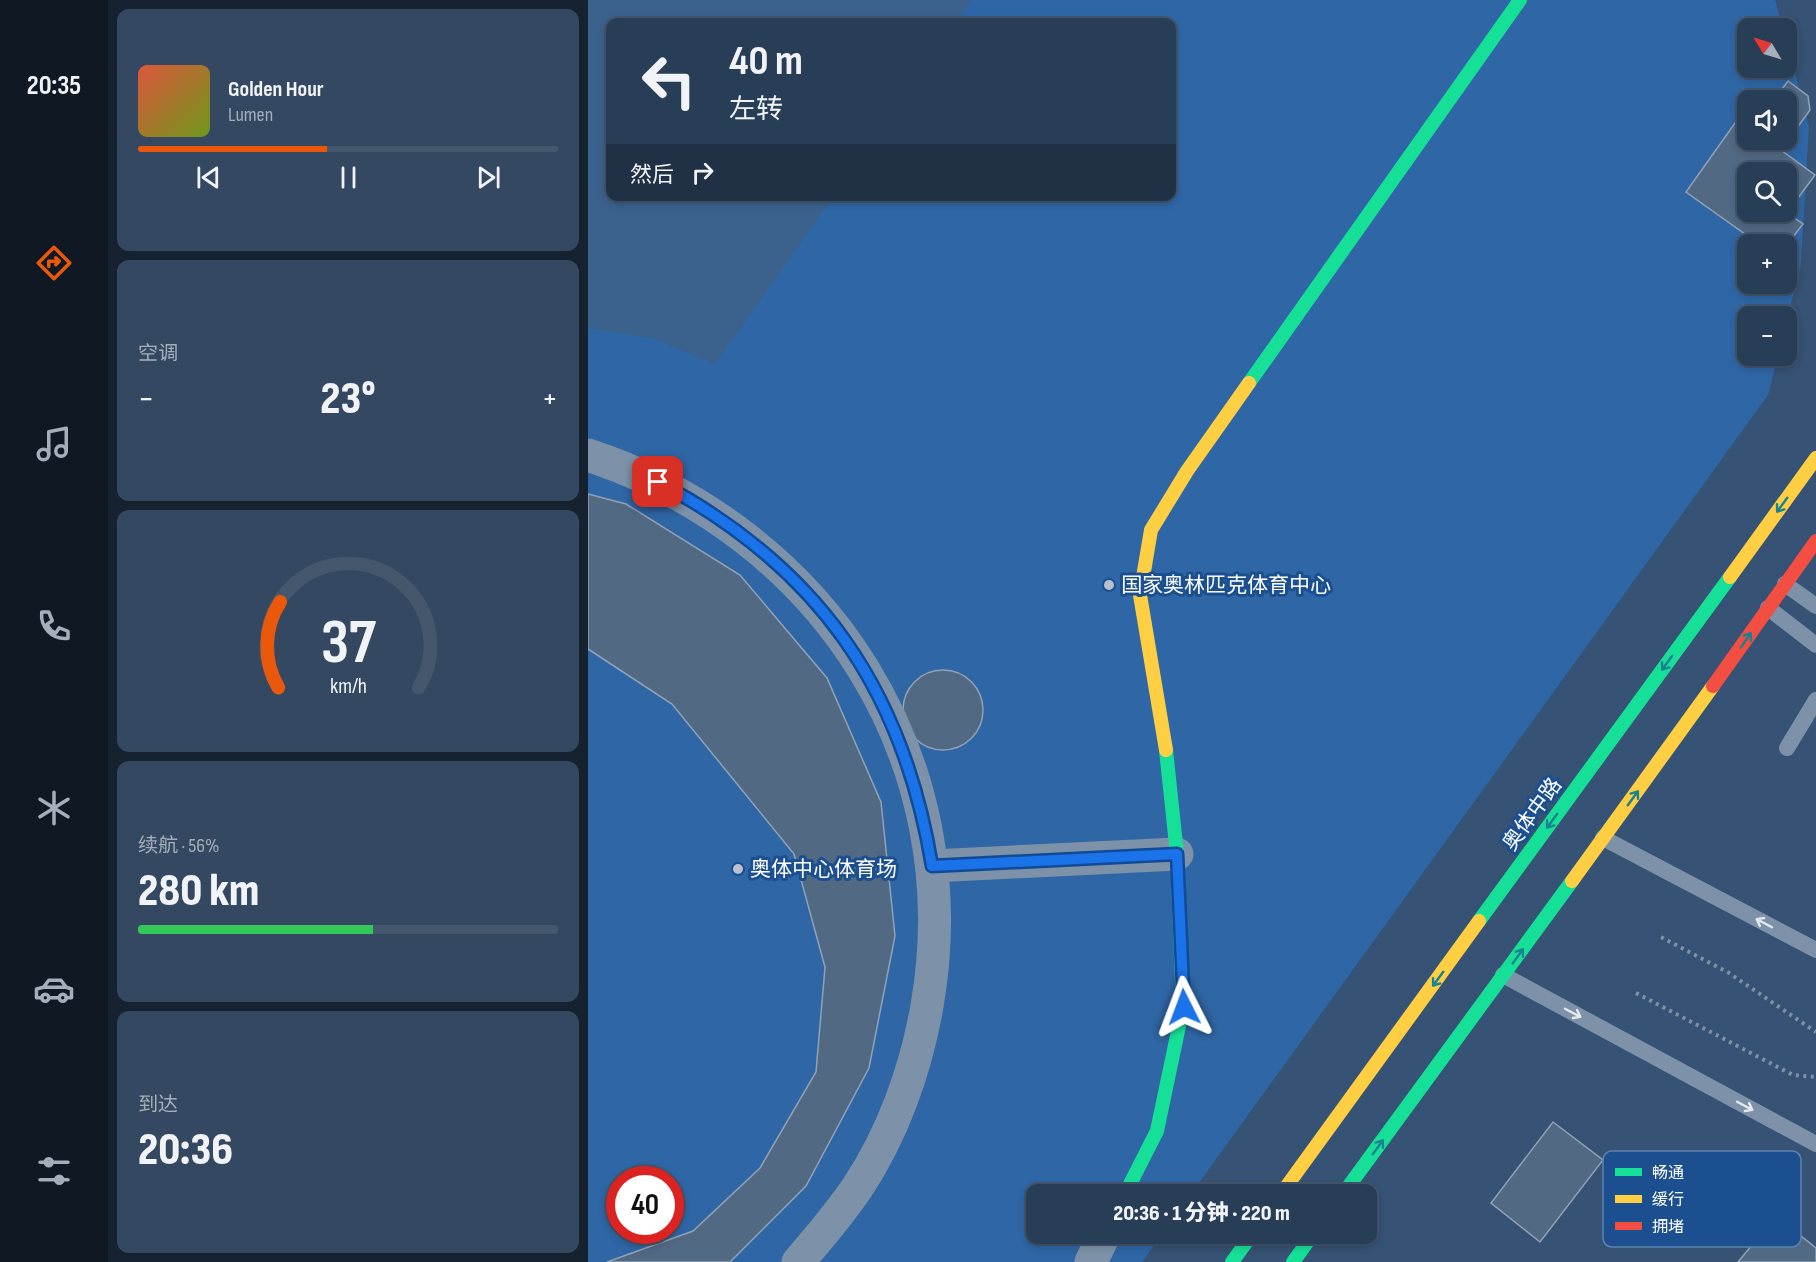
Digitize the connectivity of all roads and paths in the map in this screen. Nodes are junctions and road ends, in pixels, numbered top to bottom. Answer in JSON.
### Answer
{"nodes":[{"id":1,"x":1520,"y":0,"type":"edge"},
{"id":2,"x":588,"y":455,"type":"edge"},
{"id":3,"x":1816,"y":458,"type":"edge"},
{"id":4,"x":1816,"y":541,"type":"edge"},
{"id":5,"x":1785,"y":584,"type":"junction"},
{"id":6,"x":1816,"y":606,"type":"edge"},
{"id":7,"x":1768,"y":608,"type":"junction"},
{"id":8,"x":1816,"y":645,"type":"edge"},
{"id":9,"x":1816,"y":700,"type":"edge"},
{"id":10,"x":1787,"y":748,"type":"dead end"},
{"id":11,"x":1603,"y":838,"type":"junction"},
{"id":12,"x":1177,"y":854,"type":"junction"},
{"id":13,"x":932,"y":866,"type":"junction"},
{"id":14,"x":1661,"y":937,"type":"dead end"},
{"id":15,"x":1816,"y":950,"type":"edge"},
{"id":16,"x":1503,"y":975,"type":"junction"},
{"id":17,"x":1636,"y":993,"type":"dead end"},
{"id":18,"x":1816,"y":1032,"type":"edge"},
{"id":19,"x":1816,"y":1077,"type":"edge"},
{"id":20,"x":1816,"y":1144,"type":"edge"},
{"id":21,"x":1130,"y":1184,"type":"edge"},
{"id":22,"x":1288,"y":1184,"type":"edge"},
{"id":23,"x":1350,"y":1184,"type":"edge"},
{"id":24,"x":1099,"y":1244,"type":"edge"},
{"id":25,"x":1245,"y":1244,"type":"edge"},
{"id":26,"x":1306,"y":1244,"type":"edge"},
{"id":27,"x":798,"y":1262,"type":"edge"},
{"id":28,"x":1090,"y":1262,"type":"edge"},
{"id":29,"x":1232,"y":1262,"type":"edge"},
{"id":30,"x":1293,"y":1262,"type":"edge"}],
"edges":[{"from":1,"to":12,"type":"main road"},
{"from":2,"to":13,"type":"street"},
{"from":3,"to":22,"type":"main road","name":"奥体中路","one_way":true},
{"from":4,"to":5,"type":"main road"},
{"from":5,"to":6,"type":"lane"},
{"from":5,"to":7,"type":"main road"},
{"from":7,"to":8,"type":"lane"},
{"from":11,"to":7,"type":"main road","one_way":true},
{"from":9,"to":10,"type":"lane"},
{"from":15,"to":11,"type":"lane","one_way":true},
{"from":16,"to":11,"type":"main road","one_way":true},
{"from":12,"to":13,"type":"street"},
{"from":12,"to":21,"type":"main road"},
{"from":13,"to":27,"type":"street"},
{"from":14,"to":18,"type":"path"},
{"from":16,"to":20,"type":"lane","one_way":true},
{"from":23,"to":16,"type":"main road","one_way":true},
{"from":17,"to":19,"type":"path"},
{"from":24,"to":28,"type":"street"},
{"from":25,"to":29,"type":"main road"},
{"from":26,"to":30,"type":"main road"}]}
